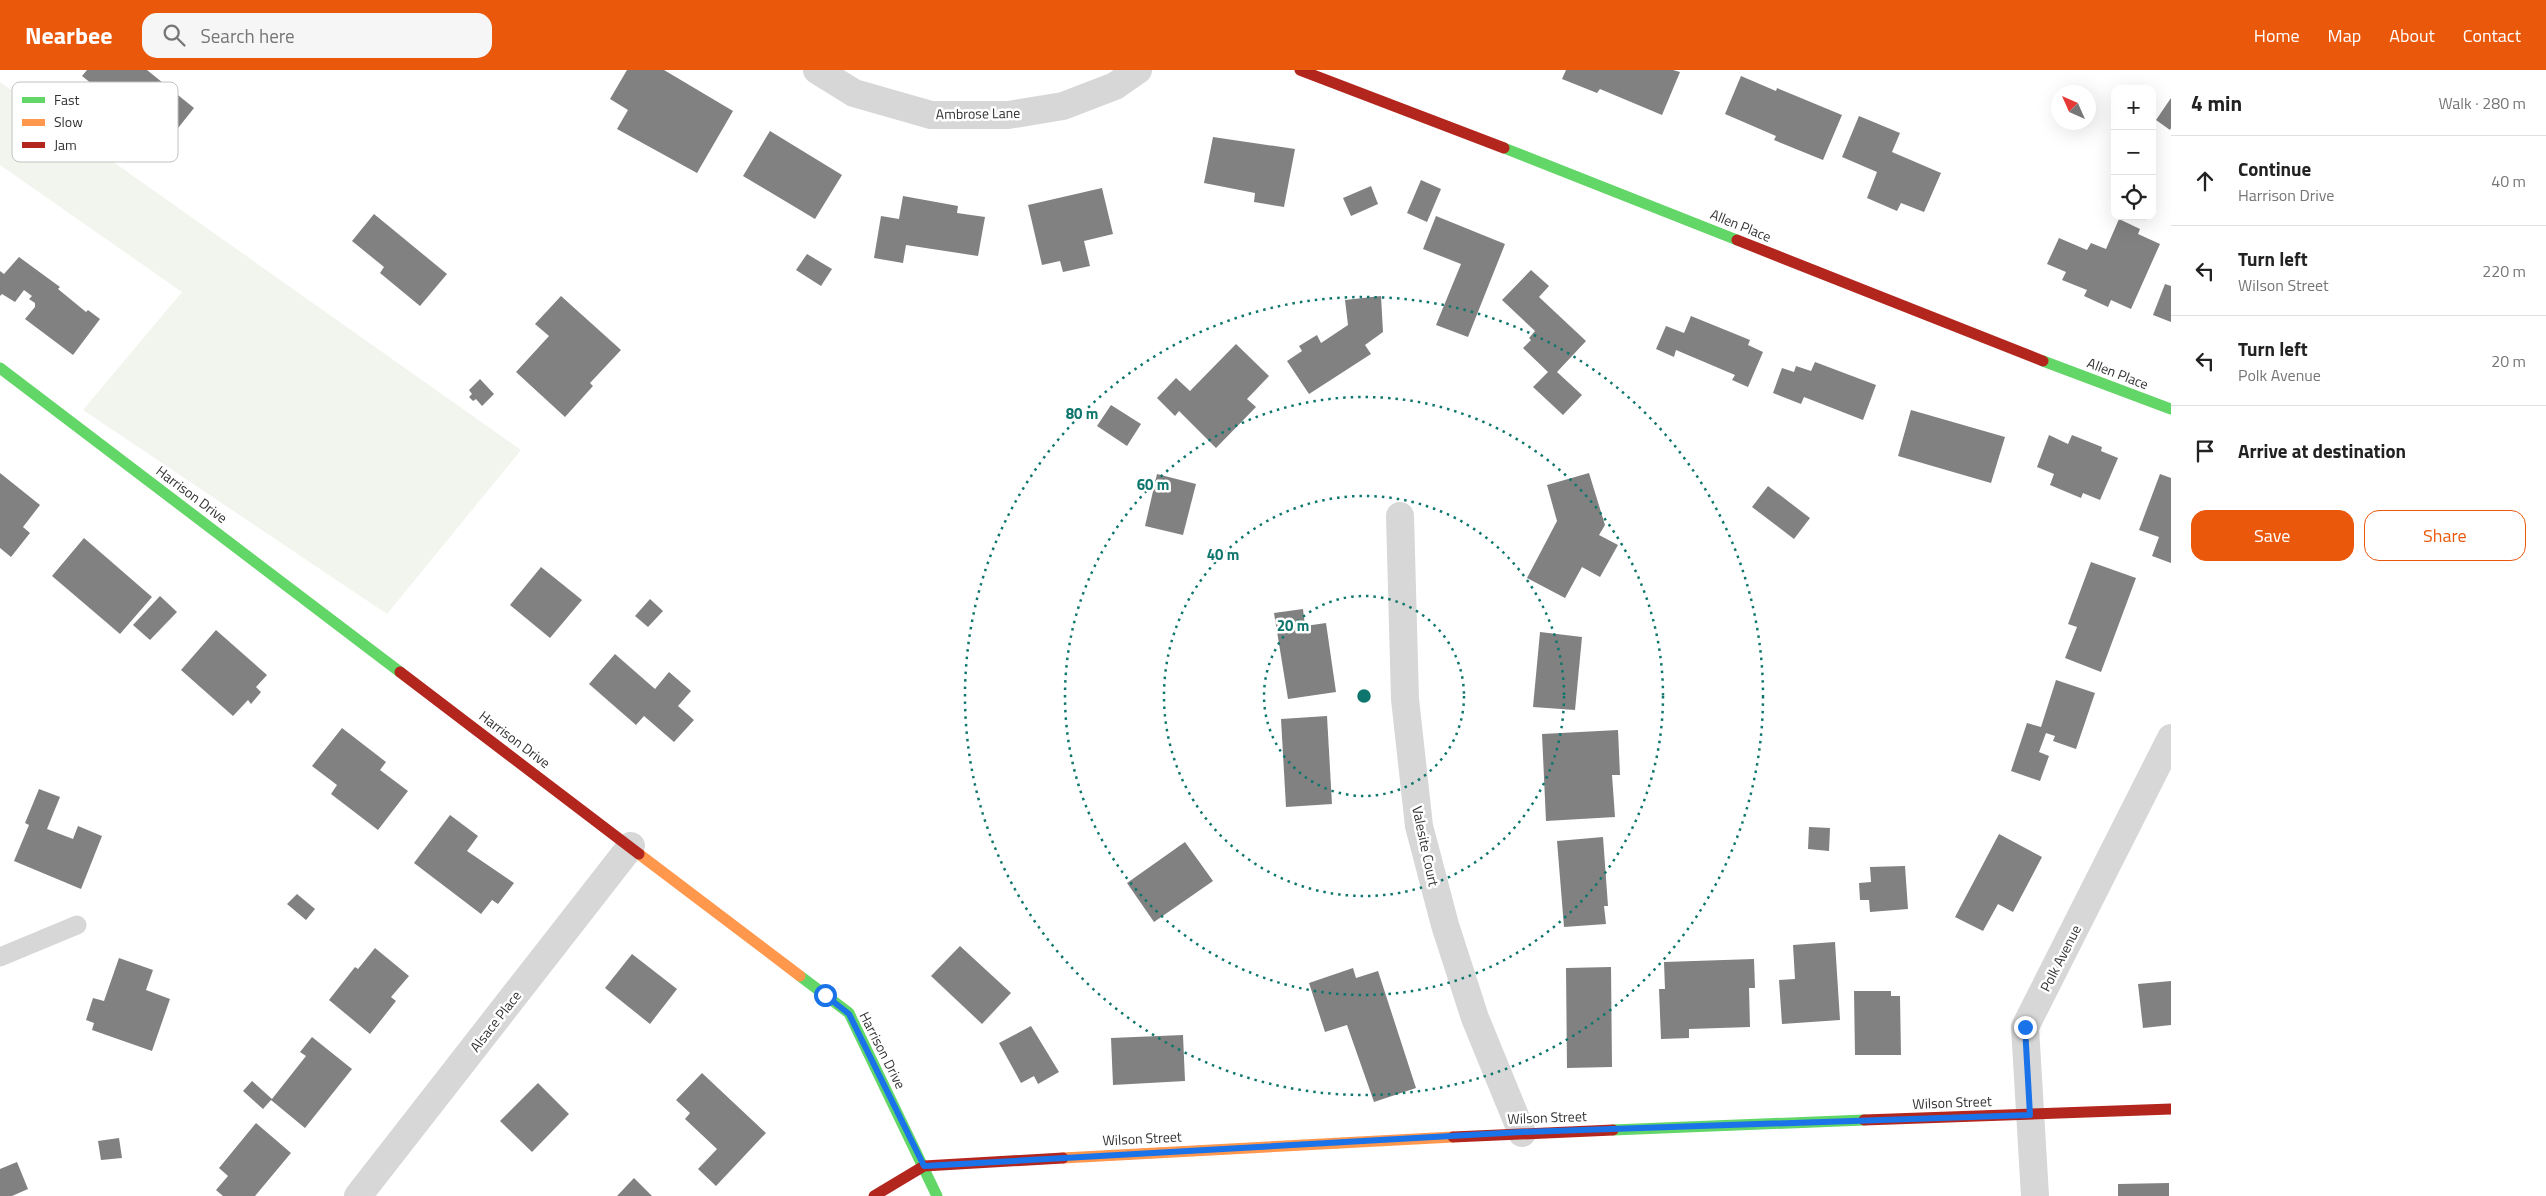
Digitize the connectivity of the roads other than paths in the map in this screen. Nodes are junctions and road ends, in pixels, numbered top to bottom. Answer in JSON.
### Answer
{"nodes":[{"id":1,"x":817,"y":70,"type":"edge"},
{"id":2,"x":1138,"y":70,"type":"edge"},
{"id":3,"x":1300,"y":70,"type":"edge"},
{"id":4,"x":0,"y":368,"type":"edge"},
{"id":5,"x":2171,"y":409,"type":"edge"},
{"id":6,"x":1400,"y":516,"type":"dead end"},
{"id":7,"x":2171,"y":738,"type":"edge"},
{"id":8,"x":631,"y":846,"type":"junction"},
{"id":9,"x":77,"y":925,"type":"dead end"},
{"id":10,"x":0,"y":957,"type":"edge"},
{"id":11,"x":2171,"y":1109,"type":"edge"},
{"id":12,"x":2030,"y":1115,"type":"junction"},
{"id":13,"x":1522,"y":1132,"type":"junction"},
{"id":14,"x":924,"y":1166,"type":"junction"},
{"id":15,"x":358,"y":1196,"type":"edge"},
{"id":16,"x":874,"y":1196,"type":"edge"},
{"id":17,"x":938,"y":1196,"type":"edge"},
{"id":18,"x":2035,"y":1196,"type":"edge"}],
"edges":[{"from":1,"to":2,"type":"street","name":"Ambrose Lane"},
{"from":3,"to":5,"type":"street","name":"Allen Place"},
{"from":4,"to":8,"type":"street","name":"Harrison Drive"},
{"from":6,"to":13,"type":"street","name":"Valesite Court"},
{"from":7,"to":12,"type":"street","name":"Polk Avenue"},
{"from":8,"to":14,"type":"street","name":"Harrison Drive"},
{"from":8,"to":15,"type":"street","name":"Alsace Place"},
{"from":9,"to":10,"type":"lane"},
{"from":11,"to":12,"type":"street","name":"Wilson Street"},
{"from":12,"to":13,"type":"street","name":"Wilson Street"},
{"from":12,"to":18,"type":"street","name":"Polk Avenue"},
{"from":13,"to":14,"type":"street","name":"Wilson Street"},
{"from":14,"to":16,"type":"street"},
{"from":14,"to":17,"type":"street","name":"Harrison Drive"}]}
